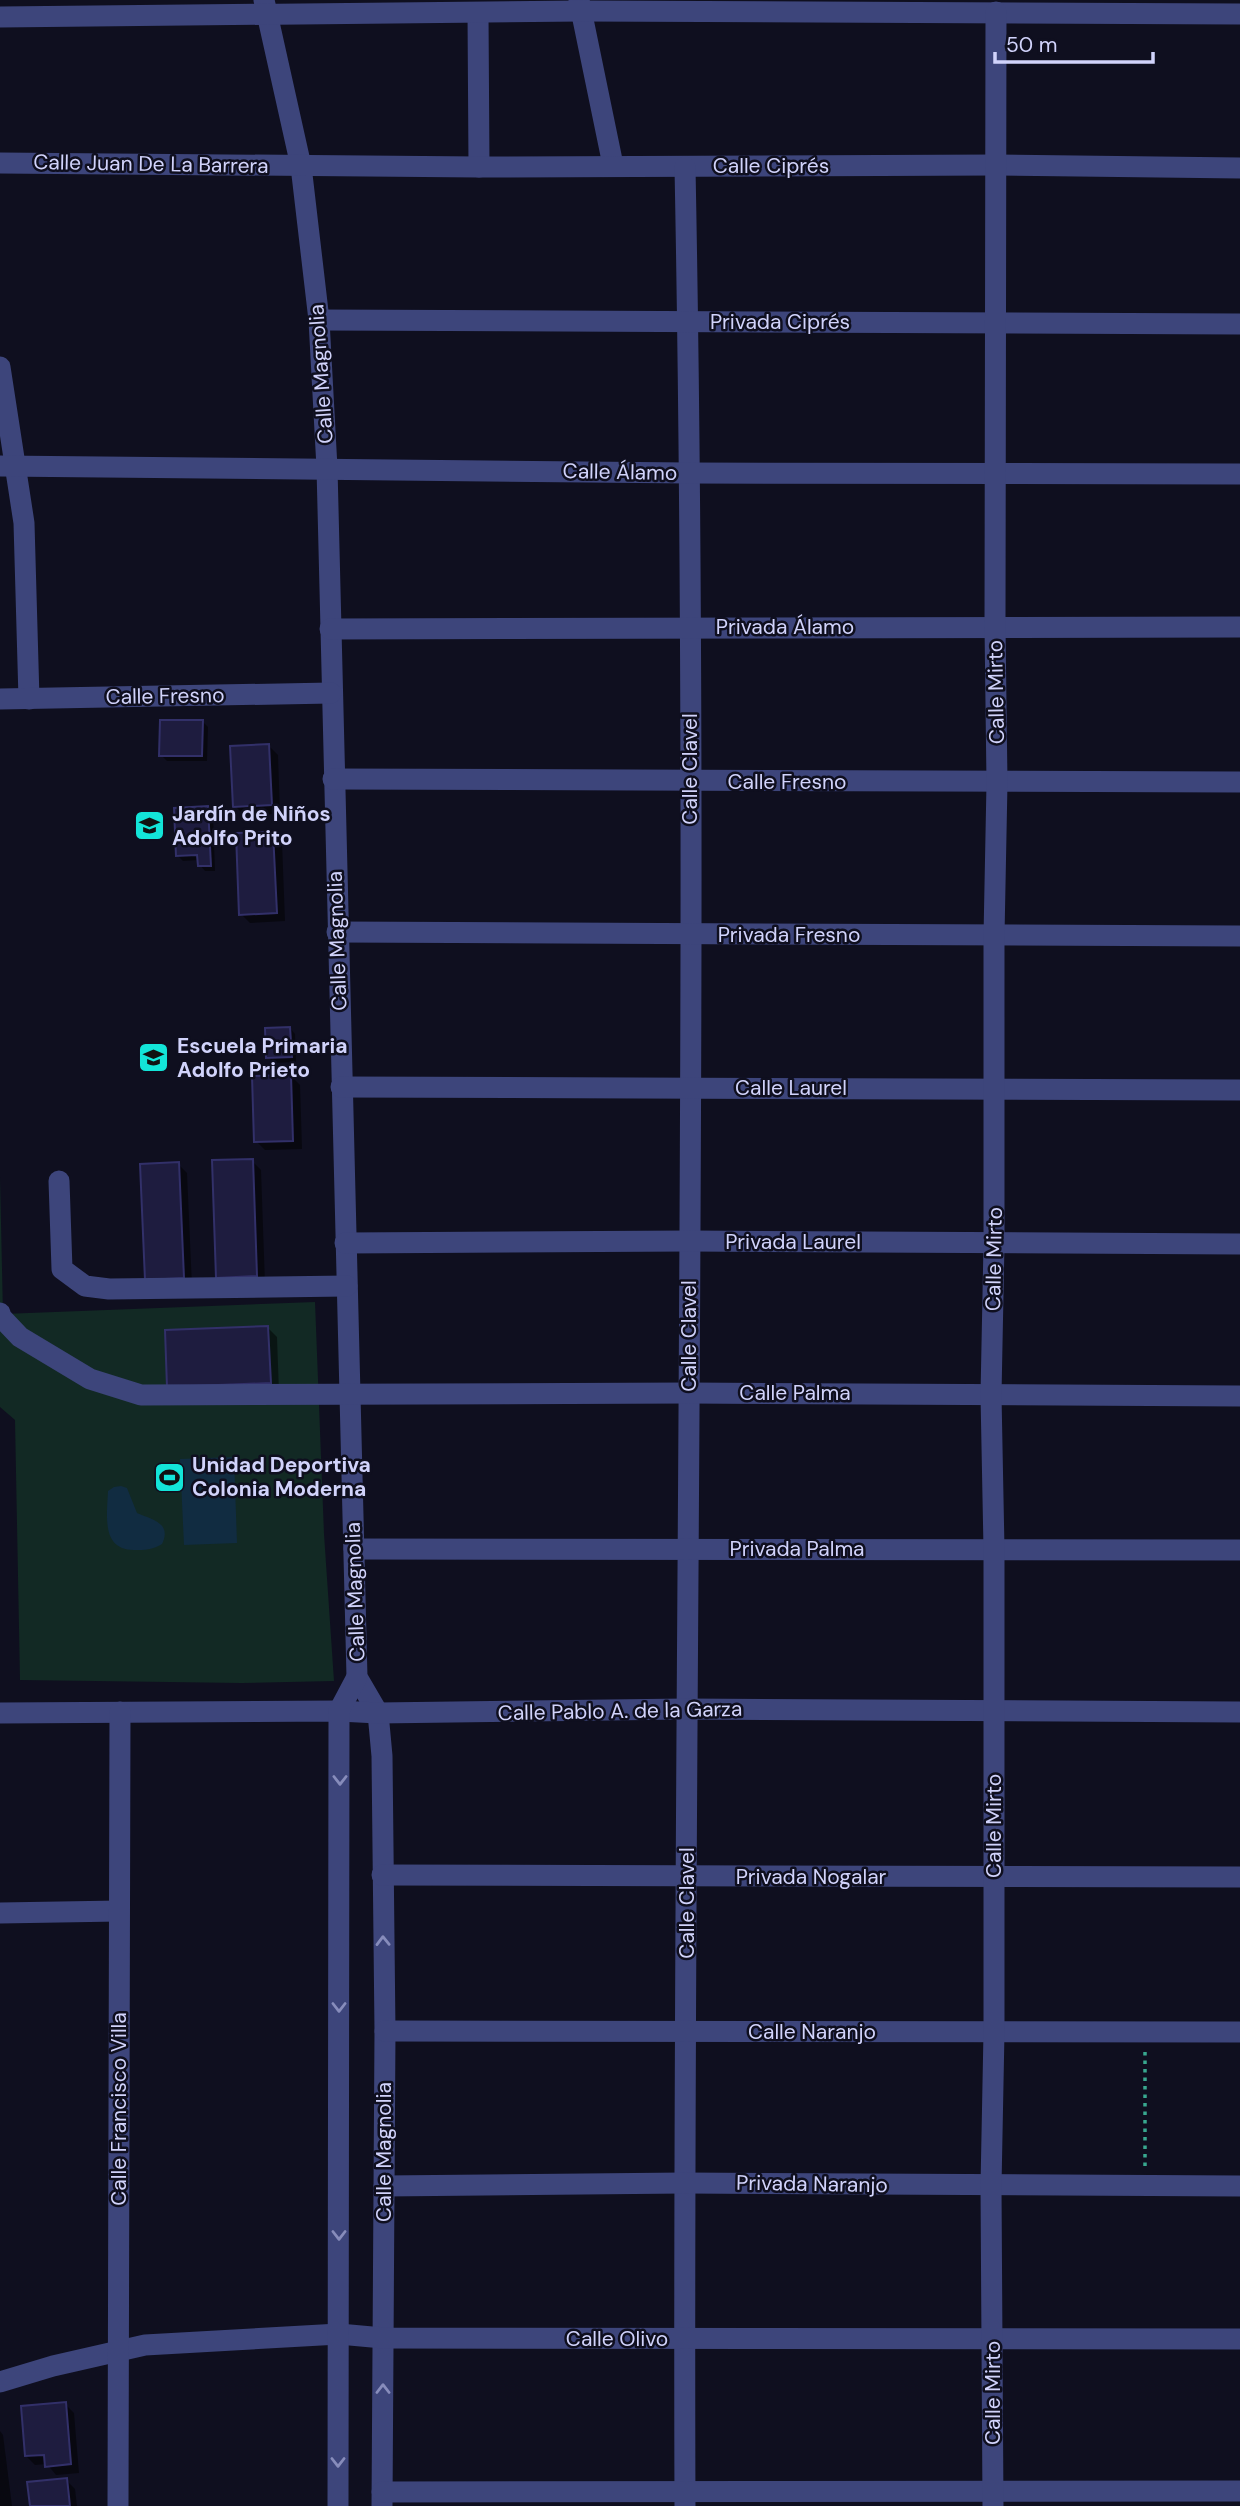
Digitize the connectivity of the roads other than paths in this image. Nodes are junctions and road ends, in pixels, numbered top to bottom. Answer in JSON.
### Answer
{"nodes":[{"id":1,"x":580,"y":6,"type":"edge"},
{"id":2,"x":266,"y":7,"type":"edge"},
{"id":3,"x":996,"y":12,"type":"junction"},
{"id":4,"x":478,"y":13,"type":"junction"},
{"id":5,"x":1240,"y":14,"type":"edge"},
{"id":6,"x":0,"y":16,"type":"edge"},
{"id":7,"x":0,"y":163,"type":"edge"},
{"id":8,"x":613,"y":165,"type":"junction"},
{"id":9,"x":997,"y":165,"type":"junction"},
{"id":10,"x":301,"y":166,"type":"junction"},
{"id":11,"x":478,"y":167,"type":"junction"},
{"id":12,"x":685,"y":167,"type":"junction"},
{"id":13,"x":1240,"y":168,"type":"edge"},
{"id":14,"x":319,"y":320,"type":"junction"},
{"id":15,"x":688,"y":322,"type":"junction"},
{"id":16,"x":996,"y":322,"type":"junction"},
{"id":17,"x":1240,"y":324,"type":"edge"},
{"id":18,"x":0,"y":367,"type":"edge"},
{"id":19,"x":8,"y":466,"type":"edge"},
{"id":20,"x":327,"y":468,"type":"junction"},
{"id":21,"x":689,"y":473,"type":"junction"},
{"id":22,"x":997,"y":474,"type":"junction"},
{"id":23,"x":1240,"y":474,"type":"edge"},
{"id":24,"x":995,"y":626,"type":"junction"},
{"id":25,"x":690,"y":627,"type":"junction"},
{"id":26,"x":1240,"y":627,"type":"edge"},
{"id":27,"x":330,"y":629,"type":"junction"},
{"id":28,"x":331,"y":693,"type":"junction"},
{"id":29,"x":0,"y":699,"type":"edge"},
{"id":30,"x":29,"y":699,"type":"junction"},
{"id":31,"x":333,"y":779,"type":"junction"},
{"id":32,"x":690,"y":781,"type":"junction"},
{"id":33,"x":1240,"y":782,"type":"edge"},
{"id":34,"x":998,"y":783,"type":"junction"},
{"id":35,"x":337,"y":932,"type":"junction"},
{"id":36,"x":690,"y":935,"type":"junction"},
{"id":37,"x":994,"y":936,"type":"junction"},
{"id":38,"x":1240,"y":936,"type":"edge"},
{"id":39,"x":341,"y":1087,"type":"junction"},
{"id":40,"x":690,"y":1087,"type":"junction"},
{"id":41,"x":995,"y":1089,"type":"junction"},
{"id":42,"x":1240,"y":1090,"type":"edge"},
{"id":43,"x":59,"y":1181,"type":"dead end"},
{"id":44,"x":690,"y":1241,"type":"junction"},
{"id":45,"x":345,"y":1243,"type":"junction"},
{"id":46,"x":994,"y":1244,"type":"junction"},
{"id":47,"x":1240,"y":1244,"type":"edge"},
{"id":48,"x":346,"y":1286,"type":"junction"},
{"id":49,"x":0,"y":1313,"type":"edge"},
{"id":50,"x":689,"y":1393,"type":"junction"},
{"id":51,"x":991,"y":1395,"type":"junction"},
{"id":52,"x":349,"y":1396,"type":"junction"},
{"id":53,"x":1240,"y":1396,"type":"edge"},
{"id":54,"x":689,"y":1548,"type":"junction"},
{"id":55,"x":354,"y":1549,"type":"junction"},
{"id":56,"x":994,"y":1549,"type":"junction"},
{"id":57,"x":1240,"y":1550,"type":"edge"},
{"id":58,"x":357,"y":1677,"type":"junction"},
{"id":59,"x":686,"y":1709,"type":"junction"},
{"id":60,"x":993,"y":1710,"type":"junction"},
{"id":61,"x":120,"y":1712,"type":"junction"},
{"id":62,"x":339,"y":1712,"type":"junction"},
{"id":63,"x":0,"y":1713,"type":"edge"},
{"id":64,"x":378,"y":1713,"type":"junction"},
{"id":65,"x":1240,"y":1713,"type":"edge"},
{"id":66,"x":382,"y":1875,"type":"junction"},
{"id":67,"x":994,"y":1877,"type":"junction"},
{"id":68,"x":1240,"y":1877,"type":"edge"},
{"id":69,"x":687,"y":1878,"type":"junction"},
{"id":70,"x":119,"y":1911,"type":"junction"},
{"id":71,"x":0,"y":1913,"type":"edge"},
{"id":72,"x":385,"y":2031,"type":"junction"},
{"id":73,"x":687,"y":2032,"type":"junction"},
{"id":74,"x":994,"y":2032,"type":"junction"},
{"id":75,"x":1240,"y":2032,"type":"edge"},
{"id":76,"x":684,"y":2183,"type":"junction"},
{"id":77,"x":384,"y":2186,"type":"junction"},
{"id":78,"x":991,"y":2186,"type":"junction"},
{"id":79,"x":1240,"y":2186,"type":"edge"},
{"id":80,"x":339,"y":2334,"type":"junction"},
{"id":81,"x":383,"y":2338,"type":"junction"},
{"id":82,"x":685,"y":2339,"type":"junction"},
{"id":83,"x":992,"y":2339,"type":"junction"},
{"id":84,"x":1240,"y":2339,"type":"edge"},
{"id":85,"x":119,"y":2350,"type":"junction"},
{"id":86,"x":0,"y":2382,"type":"edge"},
{"id":87,"x":1240,"y":2491,"type":"edge"},
{"id":88,"x":685,"y":2498,"type":"edge"},
{"id":89,"x":382,"y":2499,"type":"edge"},
{"id":90,"x":993,"y":2499,"type":"edge"},
{"id":91,"x":118,"y":2506,"type":"edge"},
{"id":92,"x":338,"y":2506,"type":"edge"}],
"edges":[{"from":1,"to":3,"type":"street"},
{"from":1,"to":4,"type":"street"},
{"from":1,"to":8,"type":"street"},
{"from":2,"to":4,"type":"street"},
{"from":2,"to":6,"type":"street"},
{"from":2,"to":10,"type":"street","name":"Calle Magnolia"},
{"from":3,"to":5,"type":"street"},
{"from":3,"to":9,"type":"street","name":"Calle Mirto"},
{"from":4,"to":11,"type":"street"},
{"from":7,"to":10,"type":"street","name":"Calle Juan De La Barrera"},
{"from":8,"to":11,"type":"street","name":"Calle Ciprés"},
{"from":8,"to":12,"type":"street","name":"Calle Ciprés"},
{"from":9,"to":12,"type":"street","name":"Calle Ciprés"},
{"from":9,"to":13,"type":"street","name":"Calle Ciprés"},
{"from":9,"to":16,"type":"street","name":"Calle Mirto"},
{"from":10,"to":11,"type":"street","name":"Calle Ciprés"},
{"from":10,"to":14,"type":"street","name":"Calle Magnolia"},
{"from":12,"to":15,"type":"street","name":"Calle Clavel"},
{"from":14,"to":15,"type":"street","name":"Privada Ciprés"},
{"from":14,"to":20,"type":"street","name":"Calle Magnolia"},
{"from":15,"to":16,"type":"street","name":"Privada Ciprés"},
{"from":15,"to":21,"type":"street","name":"Calle Clavel"},
{"from":16,"to":17,"type":"street","name":"Privada Ciprés"},
{"from":16,"to":22,"type":"street","name":"Calle Mirto"},
{"from":18,"to":19,"type":"street"},
{"from":19,"to":20,"type":"street","name":"Calle Álamo"},
{"from":19,"to":30,"type":"street"},
{"from":20,"to":21,"type":"street","name":"Calle Álamo"},
{"from":20,"to":27,"type":"street","name":"Calle Magnolia"},
{"from":21,"to":22,"type":"street","name":"Calle Álamo"},
{"from":21,"to":25,"type":"street","name":"Calle Clavel"},
{"from":22,"to":23,"type":"street","name":"Calle Álamo"},
{"from":22,"to":24,"type":"street","name":"Calle Mirto"},
{"from":24,"to":25,"type":"street","name":"Privada Álamo"},
{"from":24,"to":26,"type":"street","name":"Privada Álamo"},
{"from":24,"to":34,"type":"street","name":"Calle Mirto"},
{"from":25,"to":27,"type":"street","name":"Privada Álamo"},
{"from":25,"to":32,"type":"street","name":"Calle Clavel"},
{"from":27,"to":28,"type":"street","name":"Calle Magnolia"},
{"from":28,"to":30,"type":"street","name":"Calle Fresno"},
{"from":28,"to":31,"type":"street","name":"Calle Magnolia"},
{"from":29,"to":30,"type":"street","name":"Calle Fresno"},
{"from":31,"to":32,"type":"street","name":"Calle Fresno"},
{"from":31,"to":35,"type":"street","name":"Calle Magnolia"},
{"from":32,"to":34,"type":"street","name":"Calle Fresno"},
{"from":32,"to":36,"type":"street","name":"Calle Clavel"},
{"from":33,"to":34,"type":"street","name":"Calle Fresno"},
{"from":34,"to":37,"type":"street","name":"Calle Mirto"},
{"from":35,"to":36,"type":"street","name":"Privada Fresno"},
{"from":35,"to":39,"type":"street","name":"Calle Magnolia"},
{"from":36,"to":37,"type":"street","name":"Privada Fresno"},
{"from":36,"to":40,"type":"street","name":"Calle Clavel"},
{"from":37,"to":38,"type":"street","name":"Privada Fresno"},
{"from":37,"to":41,"type":"street","name":"Calle Mirto"},
{"from":39,"to":40,"type":"street","name":"Calle Laurel"},
{"from":39,"to":45,"type":"street","name":"Calle Magnolia"},
{"from":40,"to":41,"type":"street","name":"Calle Laurel"},
{"from":40,"to":44,"type":"street","name":"Calle Clavel"},
{"from":41,"to":42,"type":"street","name":"Calle Laurel"},
{"from":41,"to":46,"type":"street","name":"Calle Mirto"},
{"from":43,"to":48,"type":"street"},
{"from":44,"to":45,"type":"street","name":"Privada Laurel"},
{"from":44,"to":46,"type":"street","name":"Privada Laurel"},
{"from":44,"to":50,"type":"street","name":"Calle Clavel"},
{"from":45,"to":48,"type":"street","name":"Calle Magnolia"},
{"from":46,"to":47,"type":"street","name":"Privada Laurel"},
{"from":46,"to":51,"type":"street","name":"Calle Mirto"},
{"from":48,"to":52,"type":"street","name":"Calle Magnolia"},
{"from":49,"to":52,"type":"street","name":"Calle Palma"},
{"from":50,"to":51,"type":"street","name":"Calle Palma"},
{"from":50,"to":52,"type":"street","name":"Calle Palma"},
{"from":50,"to":54,"type":"street","name":"Calle Clavel"},
{"from":51,"to":53,"type":"street","name":"Calle Palma"},
{"from":51,"to":56,"type":"street","name":"Calle Mirto"},
{"from":52,"to":55,"type":"street","name":"Calle Magnolia"},
{"from":54,"to":55,"type":"street","name":"Privada Palma"},
{"from":54,"to":56,"type":"street","name":"Privada Palma"},
{"from":54,"to":59,"type":"street","name":"Calle Clavel"},
{"from":55,"to":58,"type":"street","name":"Calle Magnolia"},
{"from":56,"to":57,"type":"street","name":"Privada Palma"},
{"from":56,"to":60,"type":"street","name":"Calle Mirto"},
{"from":58,"to":62,"type":"street","name":"Calle Magnolia"},
{"from":58,"to":64,"type":"street","name":"Calle Magnolia"},
{"from":59,"to":60,"type":"street","name":"Calle Pablo A. de la Garza"},
{"from":59,"to":64,"type":"street","name":"Calle Pablo A. de la Garza"},
{"from":59,"to":69,"type":"street","name":"Calle Clavel"},
{"from":60,"to":65,"type":"street","name":"Calle Pablo A. de la Garza"},
{"from":60,"to":67,"type":"street","name":"Calle Mirto"},
{"from":61,"to":62,"type":"street","name":"Calle Pablo A. de la Garza"},
{"from":61,"to":63,"type":"street","name":"Calle Pablo A. de la Garza"},
{"from":61,"to":70,"type":"street","name":"Calle Francisco Villa"},
{"from":62,"to":64,"type":"street","name":"Calle Pablo A. de la Garza"},
{"from":62,"to":80,"type":"street","name":"Calle Magnolia","one_way":true},
{"from":64,"to":66,"type":"street","name":"Calle Magnolia"},
{"from":66,"to":69,"type":"street","name":"Privada Nogalar"},
{"from":72,"to":66,"type":"street","name":"Calle Magnolia","one_way":true},
{"from":67,"to":68,"type":"street","name":"Privada Nogalar"},
{"from":67,"to":69,"type":"street","name":"Privada Nogalar"},
{"from":67,"to":74,"type":"street","name":"Calle Mirto"},
{"from":69,"to":73,"type":"street","name":"Calle Clavel"},
{"from":70,"to":71,"type":"street"},
{"from":70,"to":85,"type":"street","name":"Calle Francisco Villa"},
{"from":72,"to":73,"type":"street","name":"Calle Naranjo"},
{"from":72,"to":77,"type":"street","name":"Calle Magnolia"},
{"from":73,"to":74,"type":"street","name":"Calle Naranjo"},
{"from":73,"to":76,"type":"street","name":"Calle Clavel"},
{"from":74,"to":75,"type":"street","name":"Calle Naranjo"},
{"from":74,"to":78,"type":"street","name":"Calle Mirto"},
{"from":76,"to":77,"type":"street","name":"Privada Naranjo"},
{"from":76,"to":78,"type":"street","name":"Privada Naranjo"},
{"from":76,"to":82,"type":"street","name":"Calle Clavel"},
{"from":77,"to":81,"type":"street","name":"Calle Magnolia"},
{"from":78,"to":79,"type":"street","name":"Privada Naranjo"},
{"from":78,"to":83,"type":"street","name":"Calle Mirto"},
{"from":80,"to":81,"type":"street","name":"Calle Olivo"},
{"from":80,"to":85,"type":"street","name":"Calle Olivo"},
{"from":80,"to":92,"type":"street","name":"Calle Magnolia","one_way":true},
{"from":81,"to":82,"type":"street","name":"Calle Olivo"},
{"from":89,"to":81,"type":"street","name":"Calle Magnolia","one_way":true},
{"from":82,"to":83,"type":"street","name":"Calle Olivo"},
{"from":82,"to":88,"type":"street","name":"Calle Clavel"},
{"from":83,"to":84,"type":"street","name":"Calle Olivo"},
{"from":83,"to":90,"type":"street","name":"Calle Mirto"},
{"from":85,"to":86,"type":"street","name":"Calle Olivo"},
{"from":85,"to":91,"type":"street","name":"Calle Francisco Villa"},
{"from":87,"to":90,"type":"street"},
{"from":88,"to":89,"type":"street"},
{"from":88,"to":90,"type":"street"}]}
